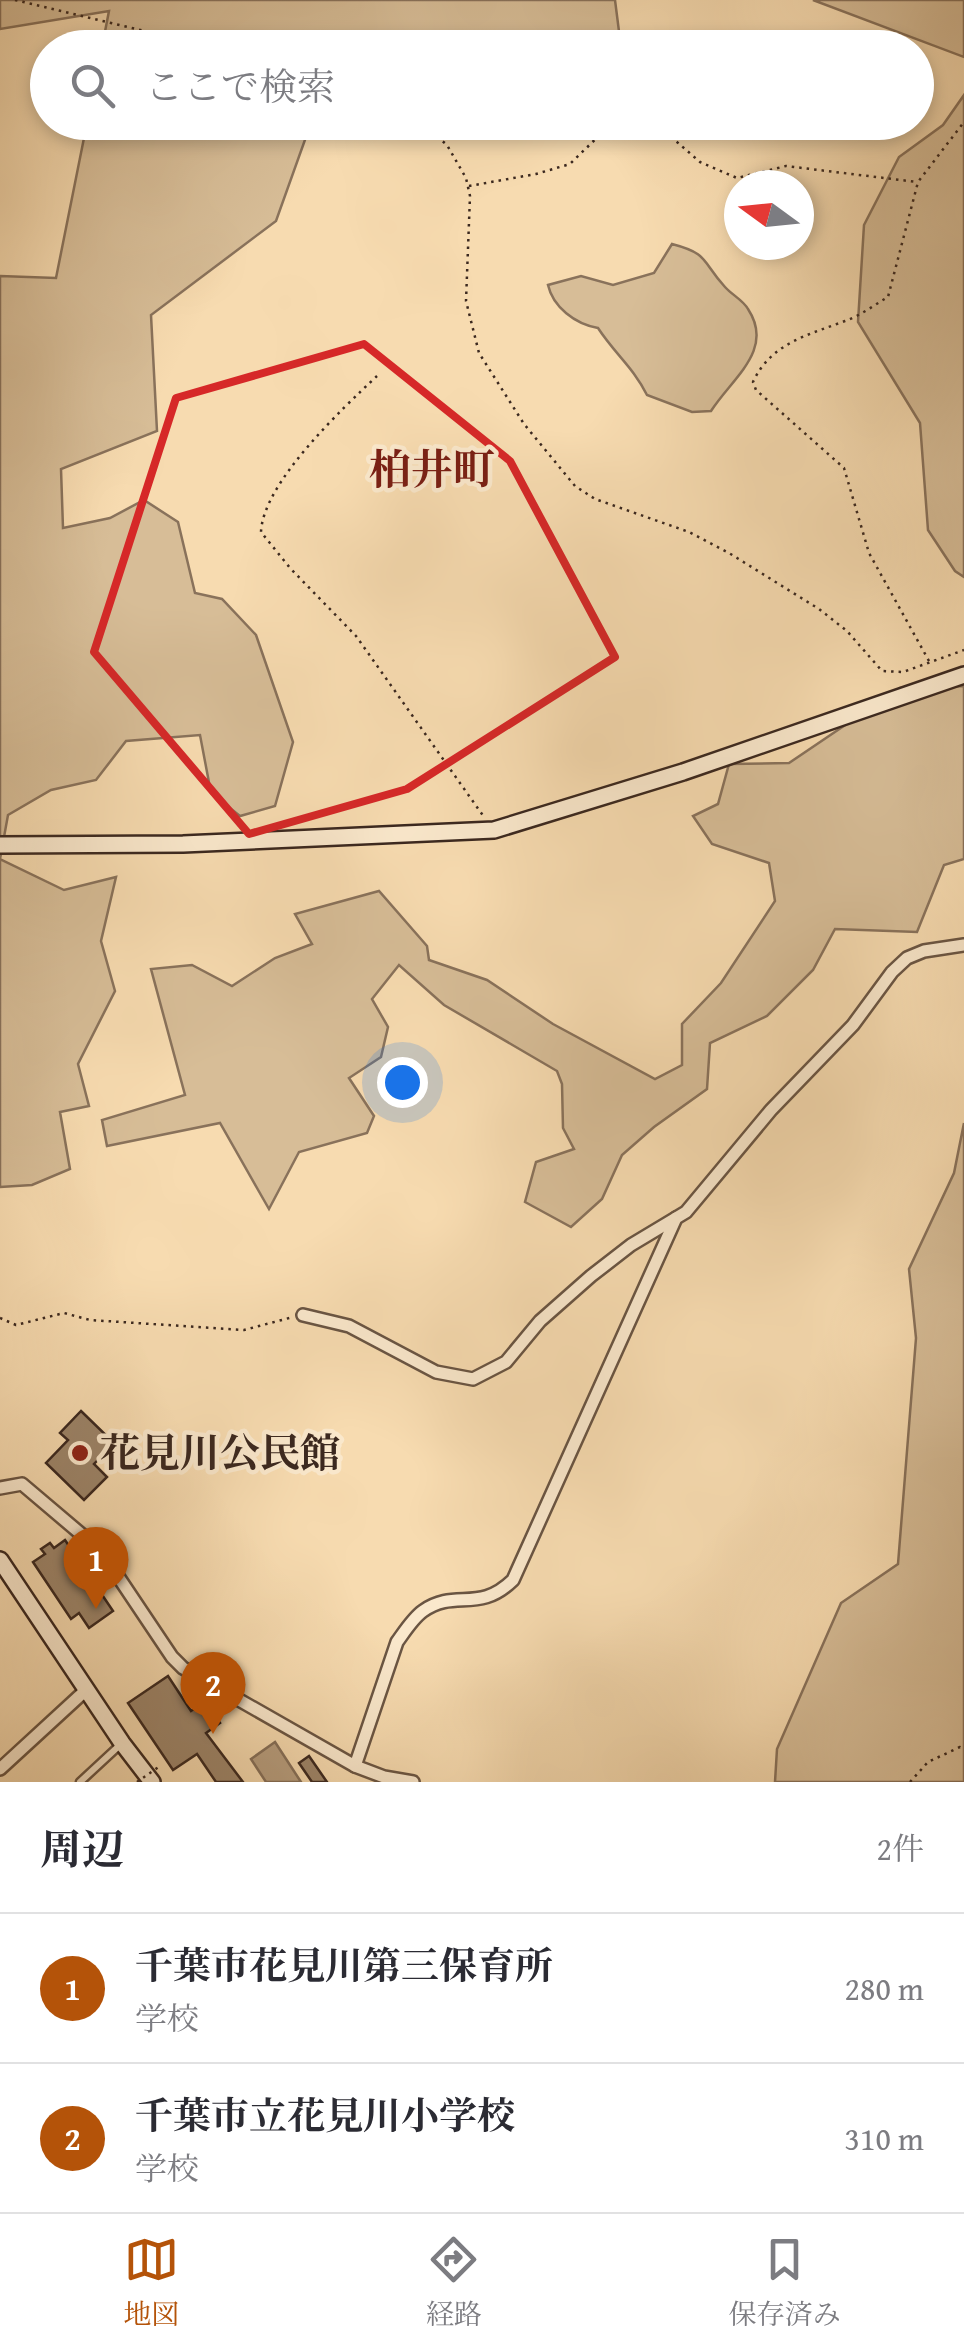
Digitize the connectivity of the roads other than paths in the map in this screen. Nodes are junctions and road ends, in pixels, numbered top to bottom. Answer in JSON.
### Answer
{"nodes":[{"id":1,"x":964,"y":675,"type":"edge"},
{"id":2,"x":0,"y":845,"type":"edge"},
{"id":3,"x":964,"y":945,"type":"edge"},
{"id":4,"x":676,"y":1218,"type":"junction"},
{"id":5,"x":303,"y":1315,"type":"road end"},
{"id":6,"x":0,"y":1488,"type":"edge"},
{"id":7,"x":0,"y":1560,"type":"edge"},
{"id":8,"x":86,"y":1690,"type":"junction"},
{"id":9,"x":122,"y":1743,"type":"junction"},
{"id":10,"x":355,"y":1766,"type":"junction"},
{"id":11,"x":0,"y":1768,"type":"edge"},
{"id":12,"x":80,"y":1782,"type":"edge"},
{"id":13,"x":152,"y":1782,"type":"edge"},
{"id":14,"x":412,"y":1782,"type":"edge"}],
"edges":[{"from":1,"to":2,"type":"street"},
{"from":3,"to":4,"type":"street"},
{"from":4,"to":5,"type":"street"},
{"from":4,"to":10,"type":"street"},
{"from":6,"to":10,"type":"street"},
{"from":7,"to":8,"type":"street"},
{"from":8,"to":9,"type":"street"},
{"from":8,"to":11,"type":"street"},
{"from":9,"to":12,"type":"lane"},
{"from":9,"to":13,"type":"street"},
{"from":10,"to":14,"type":"street"}]}
